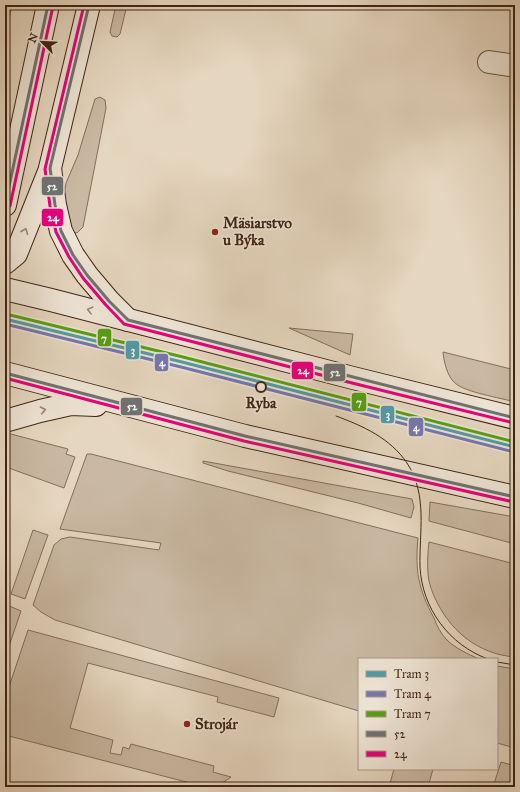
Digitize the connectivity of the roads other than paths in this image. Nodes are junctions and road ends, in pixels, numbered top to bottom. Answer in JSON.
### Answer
{"nodes":[{"id":1,"x":48,"y":5,"type":"edge"},
{"id":2,"x":89,"y":5,"type":"edge"},
{"id":3,"x":489,"y":62,"type":"dead end"},
{"id":4,"x":515,"y":66,"type":"edge"},
{"id":5,"x":24,"y":118,"type":"junction"},
{"id":6,"x":5,"y":160,"type":"edge"},
{"id":7,"x":50,"y":168,"type":"junction"},
{"id":8,"x":5,"y":205,"type":"edge"},
{"id":9,"x":5,"y":263,"type":"edge"},
{"id":10,"x":5,"y":289,"type":"edge"},
{"id":11,"x":128,"y":320,"type":"junction"},
{"id":12,"x":14,"y":376,"type":"edge"},
{"id":13,"x":130,"y":406,"type":"junction"},
{"id":14,"x":515,"y":418,"type":"edge"},
{"id":15,"x":5,"y":421,"type":"edge"},
{"id":16,"x":515,"y":497,"type":"edge"}],
"edges":[{"from":1,"to":5,"type":"street"},
{"from":2,"to":7,"type":"street"},
{"from":3,"to":4,"type":"street"},
{"from":5,"to":6,"type":"street"},
{"from":5,"to":8,"type":"street"},
{"from":9,"to":7,"type":"street","one_way":true},
{"from":7,"to":11,"type":"street"},
{"from":11,"to":10,"type":"street","one_way":true},
{"from":11,"to":14,"type":"street"},
{"from":12,"to":13,"type":"street"},
{"from":15,"to":13,"type":"street","one_way":true},
{"from":13,"to":16,"type":"street"}]}
